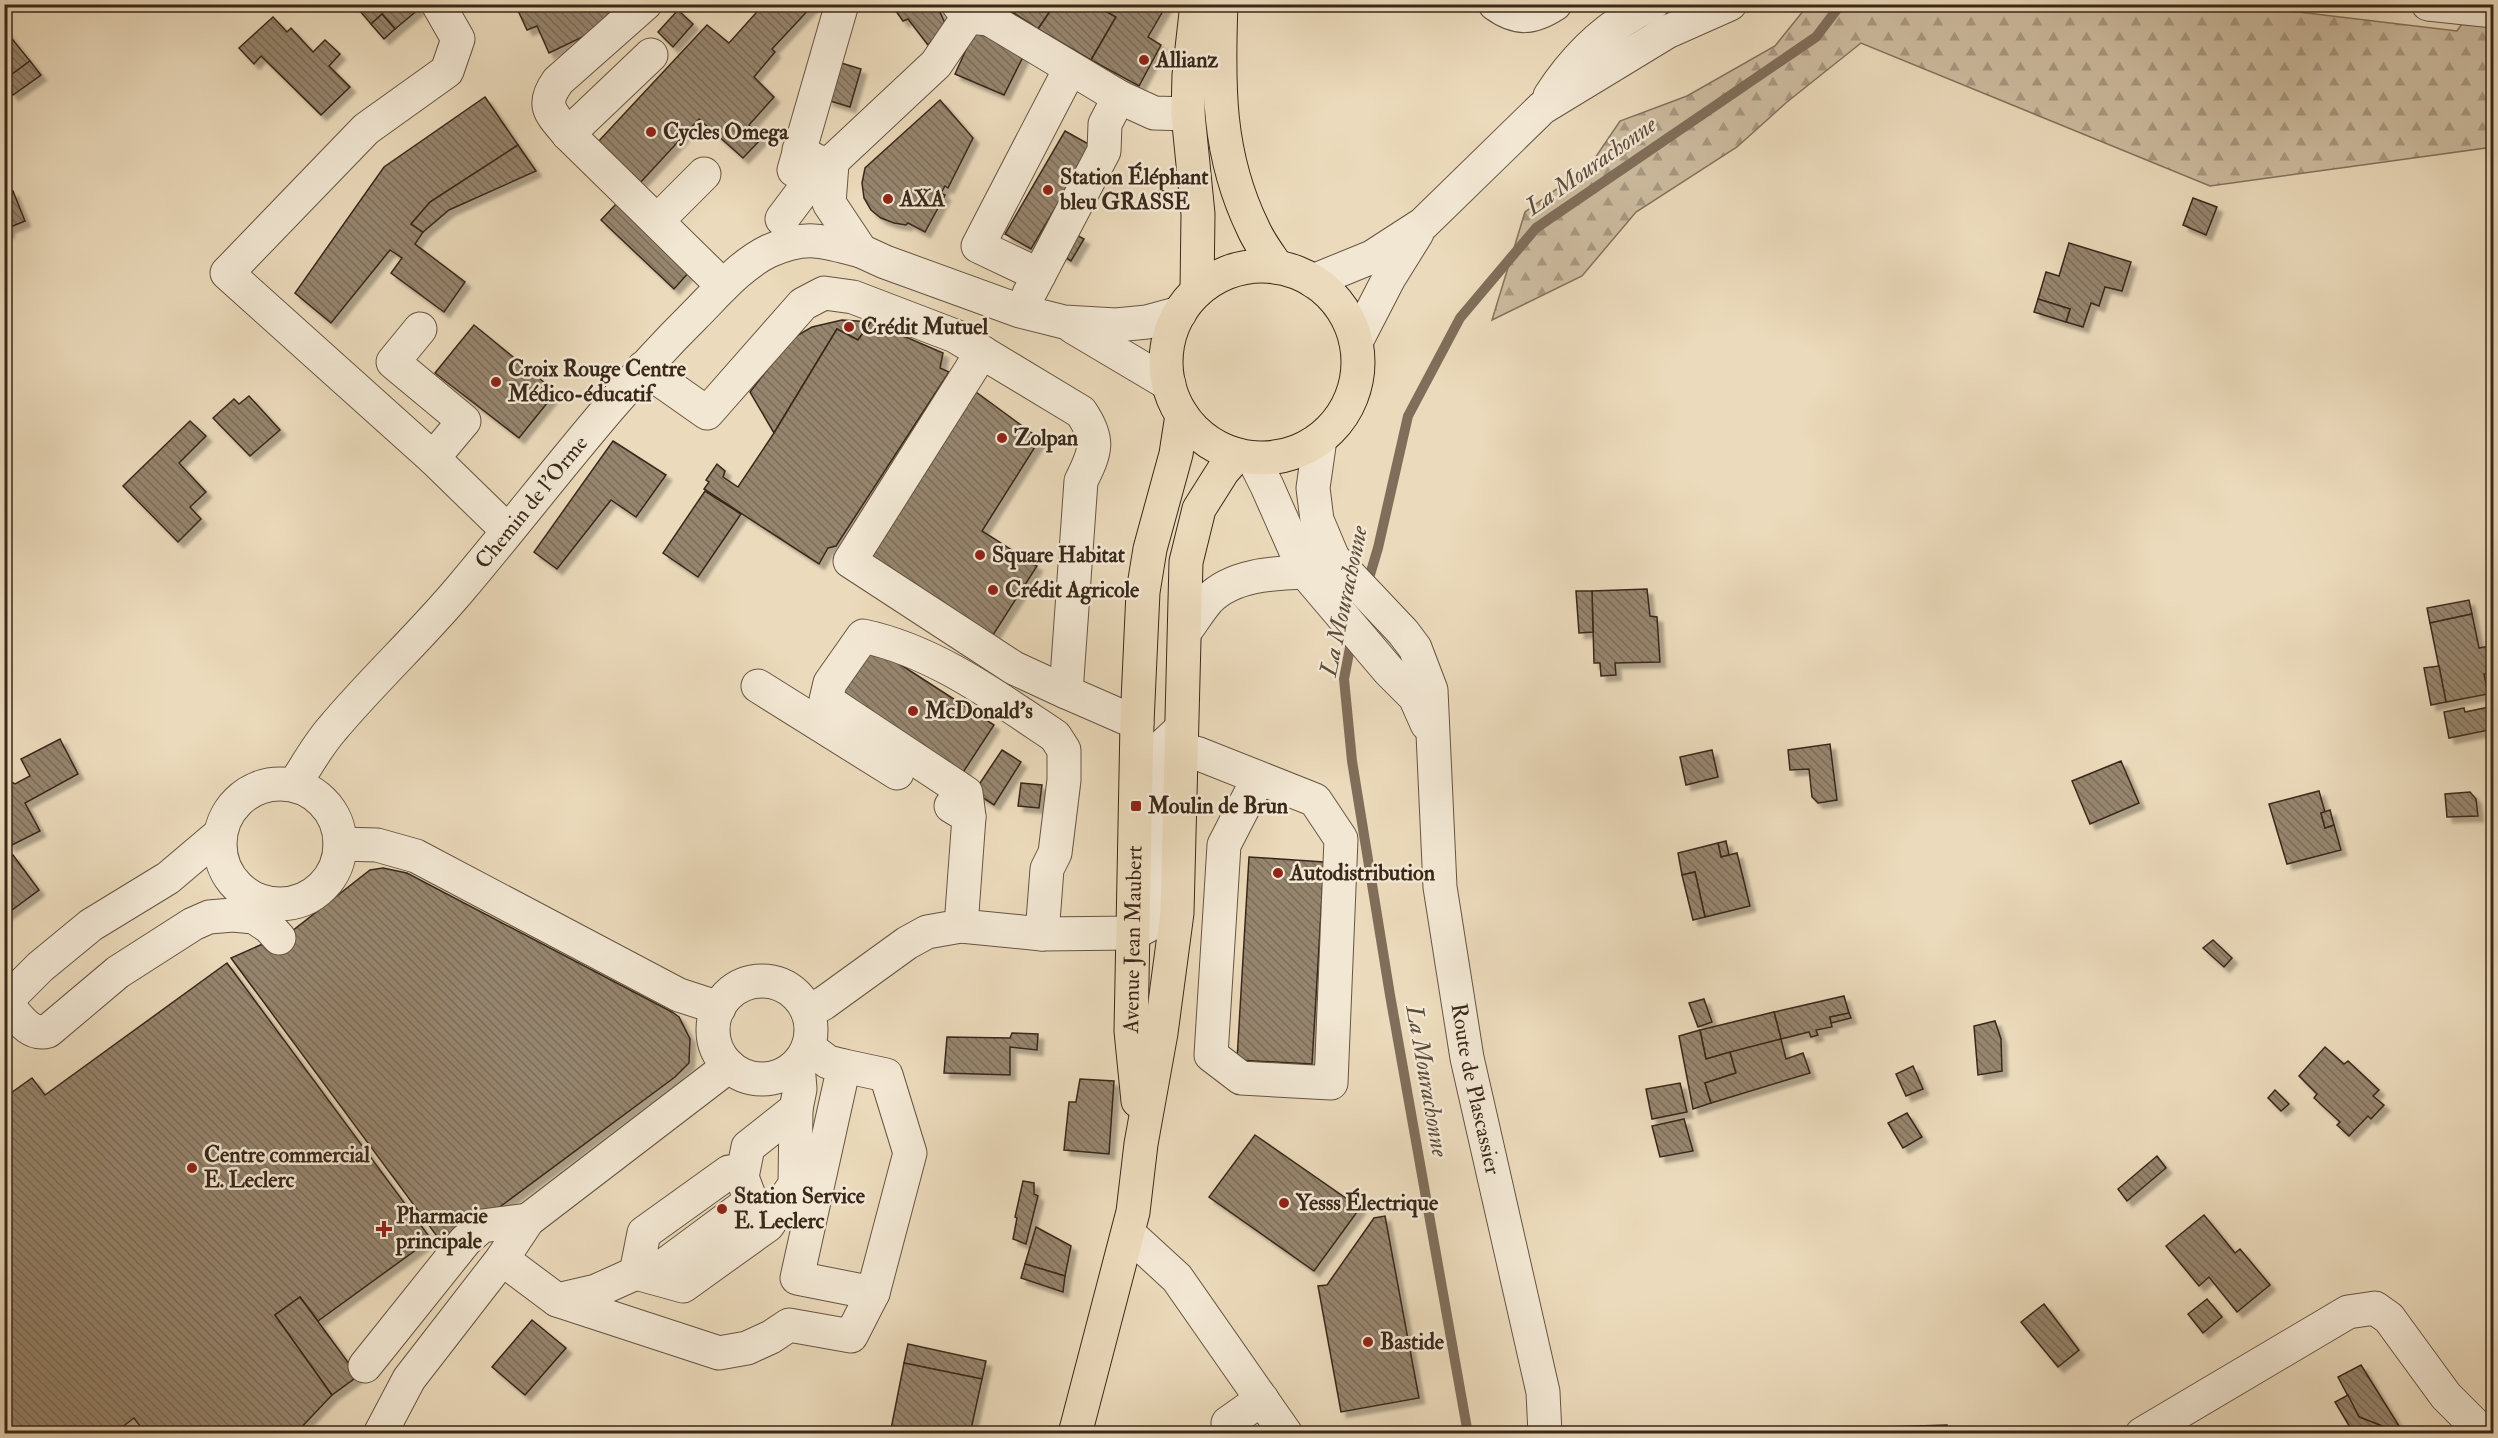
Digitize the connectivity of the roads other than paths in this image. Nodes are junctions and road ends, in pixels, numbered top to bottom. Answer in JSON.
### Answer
{"nodes":[{"id":1,"x":438,"y":4,"type":"edge"},
{"id":2,"x":645,"y":4,"type":"edge"},
{"id":3,"x":843,"y":4,"type":"edge"},
{"id":4,"x":1197,"y":4,"type":"edge"},
{"id":5,"x":1221,"y":4,"type":"edge"},
{"id":6,"x":1495,"y":4,"type":"edge"},
{"id":7,"x":1555,"y":4,"type":"edge"},
{"id":8,"x":1696,"y":4,"type":"edge"},
{"id":9,"x":1730,"y":4,"type":"edge"},
{"id":10,"x":2428,"y":4,"type":"edge"},
{"id":11,"x":963,"y":11,"type":"edge"},
{"id":12,"x":2493,"y":11,"type":"edge"},
{"id":13,"x":1659,"y":18,"type":"edge"},
{"id":14,"x":651,"y":55,"type":"dead end"},
{"id":15,"x":1070,"y":69,"type":"junction"},
{"id":16,"x":1119,"y":98,"type":"junction"},
{"id":17,"x":1188,"y":114,"type":"junction"},
{"id":18,"x":568,"y":134,"type":"junction"},
{"id":19,"x":800,"y":150,"type":"junction"},
{"id":20,"x":832,"y":164,"type":"junction"},
{"id":21,"x":704,"y":174,"type":"dead end"},
{"id":22,"x":657,"y":220,"type":"junction"},
{"id":23,"x":1423,"y":224,"type":"junction"},
{"id":24,"x":779,"y":234,"type":"junction"},
{"id":25,"x":861,"y":250,"type":"junction"},
{"id":26,"x":1277,"y":267,"type":"junction"},
{"id":27,"x":1038,"y":275,"type":"junction"},
{"id":28,"x":1313,"y":281,"type":"junction"},
{"id":29,"x":723,"y":286,"type":"junction"},
{"id":30,"x":1189,"y":302,"type":"junction"},
{"id":31,"x":1020,"y":311,"type":"junction"},
{"id":32,"x":1064,"y":322,"type":"junction"},
{"id":33,"x":420,"y":329,"type":"dead end"},
{"id":34,"x":1356,"y":342,"type":"junction"},
{"id":35,"x":982,"y":352,"type":"junction"},
{"id":36,"x":642,"y":368,"type":"junction"},
{"id":37,"x":1169,"y":384,"type":"junction"},
{"id":38,"x":1182,"y":415,"type":"junction"},
{"id":39,"x":1320,"y":439,"type":"junction"},
{"id":40,"x":1245,"y":456,"type":"junction"},
{"id":41,"x":433,"y":458,"type":"junction"},
{"id":42,"x":507,"y":530,"type":"junction"},
{"id":43,"x":1305,"y":572,"type":"junction"},
{"id":44,"x":1186,"y":630,"type":"junction"},
{"id":45,"x":758,"y":686,"type":"dead end"},
{"id":46,"x":1066,"y":692,"type":"junction"},
{"id":47,"x":1137,"y":723,"type":"junction"},
{"id":48,"x":1432,"y":738,"type":"junction"},
{"id":49,"x":1180,"y":739,"type":"junction"},
{"id":50,"x":1258,"y":779,"type":"junction"},
{"id":51,"x":294,"y":786,"type":"junction"},
{"id":52,"x":969,"y":817,"type":"junction"},
{"id":53,"x":220,"y":834,"type":"junction"},
{"id":54,"x":340,"y":844,"type":"junction"},
{"id":55,"x":229,"y":876,"type":"junction"},
{"id":56,"x":168,"y":878,"type":"junction"},
{"id":57,"x":961,"y":926,"type":"junction"},
{"id":58,"x":1134,"y":933,"type":"junction"},
{"id":59,"x":1042,"y":934,"type":"junction"},
{"id":60,"x":279,"y":938,"type":"dead end"},
{"id":61,"x":5,"y":1003,"type":"edge"},
{"id":62,"x":719,"y":1008,"type":"junction"},
{"id":63,"x":808,"y":1012,"type":"junction"},
{"id":64,"x":803,"y":1055,"type":"junction"},
{"id":65,"x":729,"y":1066,"type":"junction"},
{"id":66,"x":844,"y":1066,"type":"junction"},
{"id":67,"x":796,"y":1109,"type":"junction"},
{"id":68,"x":1141,"y":1144,"type":"junction"},
{"id":69,"x":517,"y":1211,"type":"junction"},
{"id":70,"x":1129,"y":1234,"type":"junction"},
{"id":71,"x":502,"y":1259,"type":"junction"},
{"id":72,"x":636,"y":1273,"type":"junction"},
{"id":73,"x":873,"y":1293,"type":"junction"},
{"id":74,"x":557,"y":1300,"type":"junction"},
{"id":75,"x":365,"y":1366,"type":"dead end"},
{"id":76,"x":1262,"y":1399,"type":"junction"},
{"id":77,"x":1228,"y":1423,"type":"dead end"},
{"id":78,"x":380,"y":1434,"type":"edge"},
{"id":79,"x":1075,"y":1434,"type":"edge"},
{"id":80,"x":1286,"y":1434,"type":"edge"},
{"id":81,"x":1545,"y":1434,"type":"edge"},
{"id":82,"x":2142,"y":1434,"type":"edge"},
{"id":83,"x":2484,"y":1434,"type":"edge"}],
"edges":[{"from":1,"to":41,"type":"street"},
{"from":2,"to":18,"type":"street"},
{"from":3,"to":19,"type":"street"},
{"from":4,"to":17,"type":"main road"},
{"from":5,"to":26,"type":"main road"},
{"from":6,"to":7,"type":"street"},
{"from":8,"to":13,"type":"street"},
{"from":9,"to":13,"type":"street"},
{"from":10,"to":12,"type":"street"},
{"from":11,"to":15,"type":"street"},
{"from":11,"to":20,"type":"street"},
{"from":13,"to":23,"type":"street"},
{"from":14,"to":18,"type":"street"},
{"from":15,"to":16,"type":"street"},
{"from":15,"to":27,"type":"street"},
{"from":16,"to":17,"type":"street"},
{"from":16,"to":27,"type":"street"},
{"from":17,"to":30,"type":"main road"},
{"from":18,"to":22,"type":"street"},
{"from":19,"to":20,"type":"street"},
{"from":19,"to":24,"type":"street"},
{"from":20,"to":24,"type":"street"},
{"from":20,"to":25,"type":"street"},
{"from":21,"to":22,"type":"street"},
{"from":22,"to":29,"type":"street"},
{"from":23,"to":28,"type":"street"},
{"from":23,"to":34,"type":"street"},
{"from":24,"to":25,"type":"street","name":"Chemin de l'Orme"},
{"from":24,"to":29,"type":"street","name":"Chemin de l'Orme"},
{"from":25,"to":31,"type":"street","name":"Chemin de l'Orme"},
{"from":26,"to":28,"type":"main road"},
{"from":26,"to":30,"type":"main road"},
{"from":27,"to":31,"type":"street"},
{"from":28,"to":34,"type":"main road"},
{"from":29,"to":36,"type":"street","name":"Chemin de l'Orme"},
{"from":30,"to":32,"type":"street"},
{"from":30,"to":37,"type":"main road"},
{"from":31,"to":32,"type":"street","name":"Chemin de l'Orme"},
{"from":32,"to":37,"type":"street"},
{"from":33,"to":41,"type":"street"},
{"from":34,"to":39,"type":"main road"},
{"from":35,"to":36,"type":"street"},
{"from":35,"to":46,"type":"street"},
{"from":35,"to":46,"type":"street"},
{"from":36,"to":42,"type":"street","name":"Chemin de l'Orme"},
{"from":37,"to":38,"type":"main road"},
{"from":38,"to":40,"type":"main road"},
{"from":38,"to":47,"type":"main road","name":"Avenue Jean Maubert"},
{"from":39,"to":40,"type":"main road"},
{"from":39,"to":48,"type":"street","name":"Route de Plascassier"},
{"from":40,"to":43,"type":"street","name":"Route de Plascassier"},
{"from":40,"to":44,"type":"main road","name":"Avenue Jean Maubert"},
{"from":41,"to":42,"type":"street"},
{"from":42,"to":51,"type":"street","name":"Chemin de l'Orme"},
{"from":43,"to":44,"type":"street"},
{"from":43,"to":48,"type":"street","name":"Route de Plascassier"},
{"from":44,"to":49,"type":"main road","name":"Avenue Jean Maubert"},
{"from":45,"to":52,"type":"street"},
{"from":46,"to":47,"type":"street"},
{"from":47,"to":58,"type":"main road","name":"Avenue Jean Maubert"},
{"from":48,"to":81,"type":"street","name":"Route de Plascassier"},
{"from":49,"to":50,"type":"street"},
{"from":49,"to":58,"type":"street"},
{"from":49,"to":68,"type":"main road","name":"Avenue Jean Maubert"},
{"from":50,"to":50,"type":"street"},
{"from":51,"to":53,"type":"street"},
{"from":51,"to":54,"type":"street"},
{"from":52,"to":57,"type":"street"},
{"from":52,"to":59,"type":"street"},
{"from":53,"to":55,"type":"street"},
{"from":53,"to":56,"type":"street"},
{"from":54,"to":55,"type":"street"},
{"from":54,"to":62,"type":"street"},
{"from":55,"to":56,"type":"street"},
{"from":56,"to":61,"type":"street"},
{"from":57,"to":59,"type":"street"},
{"from":57,"to":63,"type":"street"},
{"from":58,"to":59,"type":"street"},
{"from":58,"to":68,"type":"main road","name":"Avenue Jean Maubert"},
{"from":60,"to":61,"type":"street"},
{"from":62,"to":63,"type":"street"},
{"from":62,"to":65,"type":"street"},
{"from":63,"to":64,"type":"street"},
{"from":64,"to":65,"type":"street"},
{"from":64,"to":66,"type":"street"},
{"from":64,"to":67,"type":"street"},
{"from":65,"to":69,"type":"street"},
{"from":66,"to":73,"type":"street"},
{"from":66,"to":73,"type":"street"},
{"from":67,"to":72,"type":"street"},
{"from":67,"to":72,"type":"street"},
{"from":68,"to":70,"type":"main road","name":"Avenue Jean Maubert"},
{"from":69,"to":71,"type":"street"},
{"from":69,"to":75,"type":"street"},
{"from":70,"to":76,"type":"street"},
{"from":70,"to":79,"type":"main road","name":"Avenue Jean Maubert"},
{"from":71,"to":74,"type":"street"},
{"from":71,"to":78,"type":"street"},
{"from":72,"to":74,"type":"street"},
{"from":73,"to":74,"type":"street"},
{"from":76,"to":77,"type":"street"},
{"from":76,"to":80,"type":"street"},
{"from":82,"to":83,"type":"street"}]}
